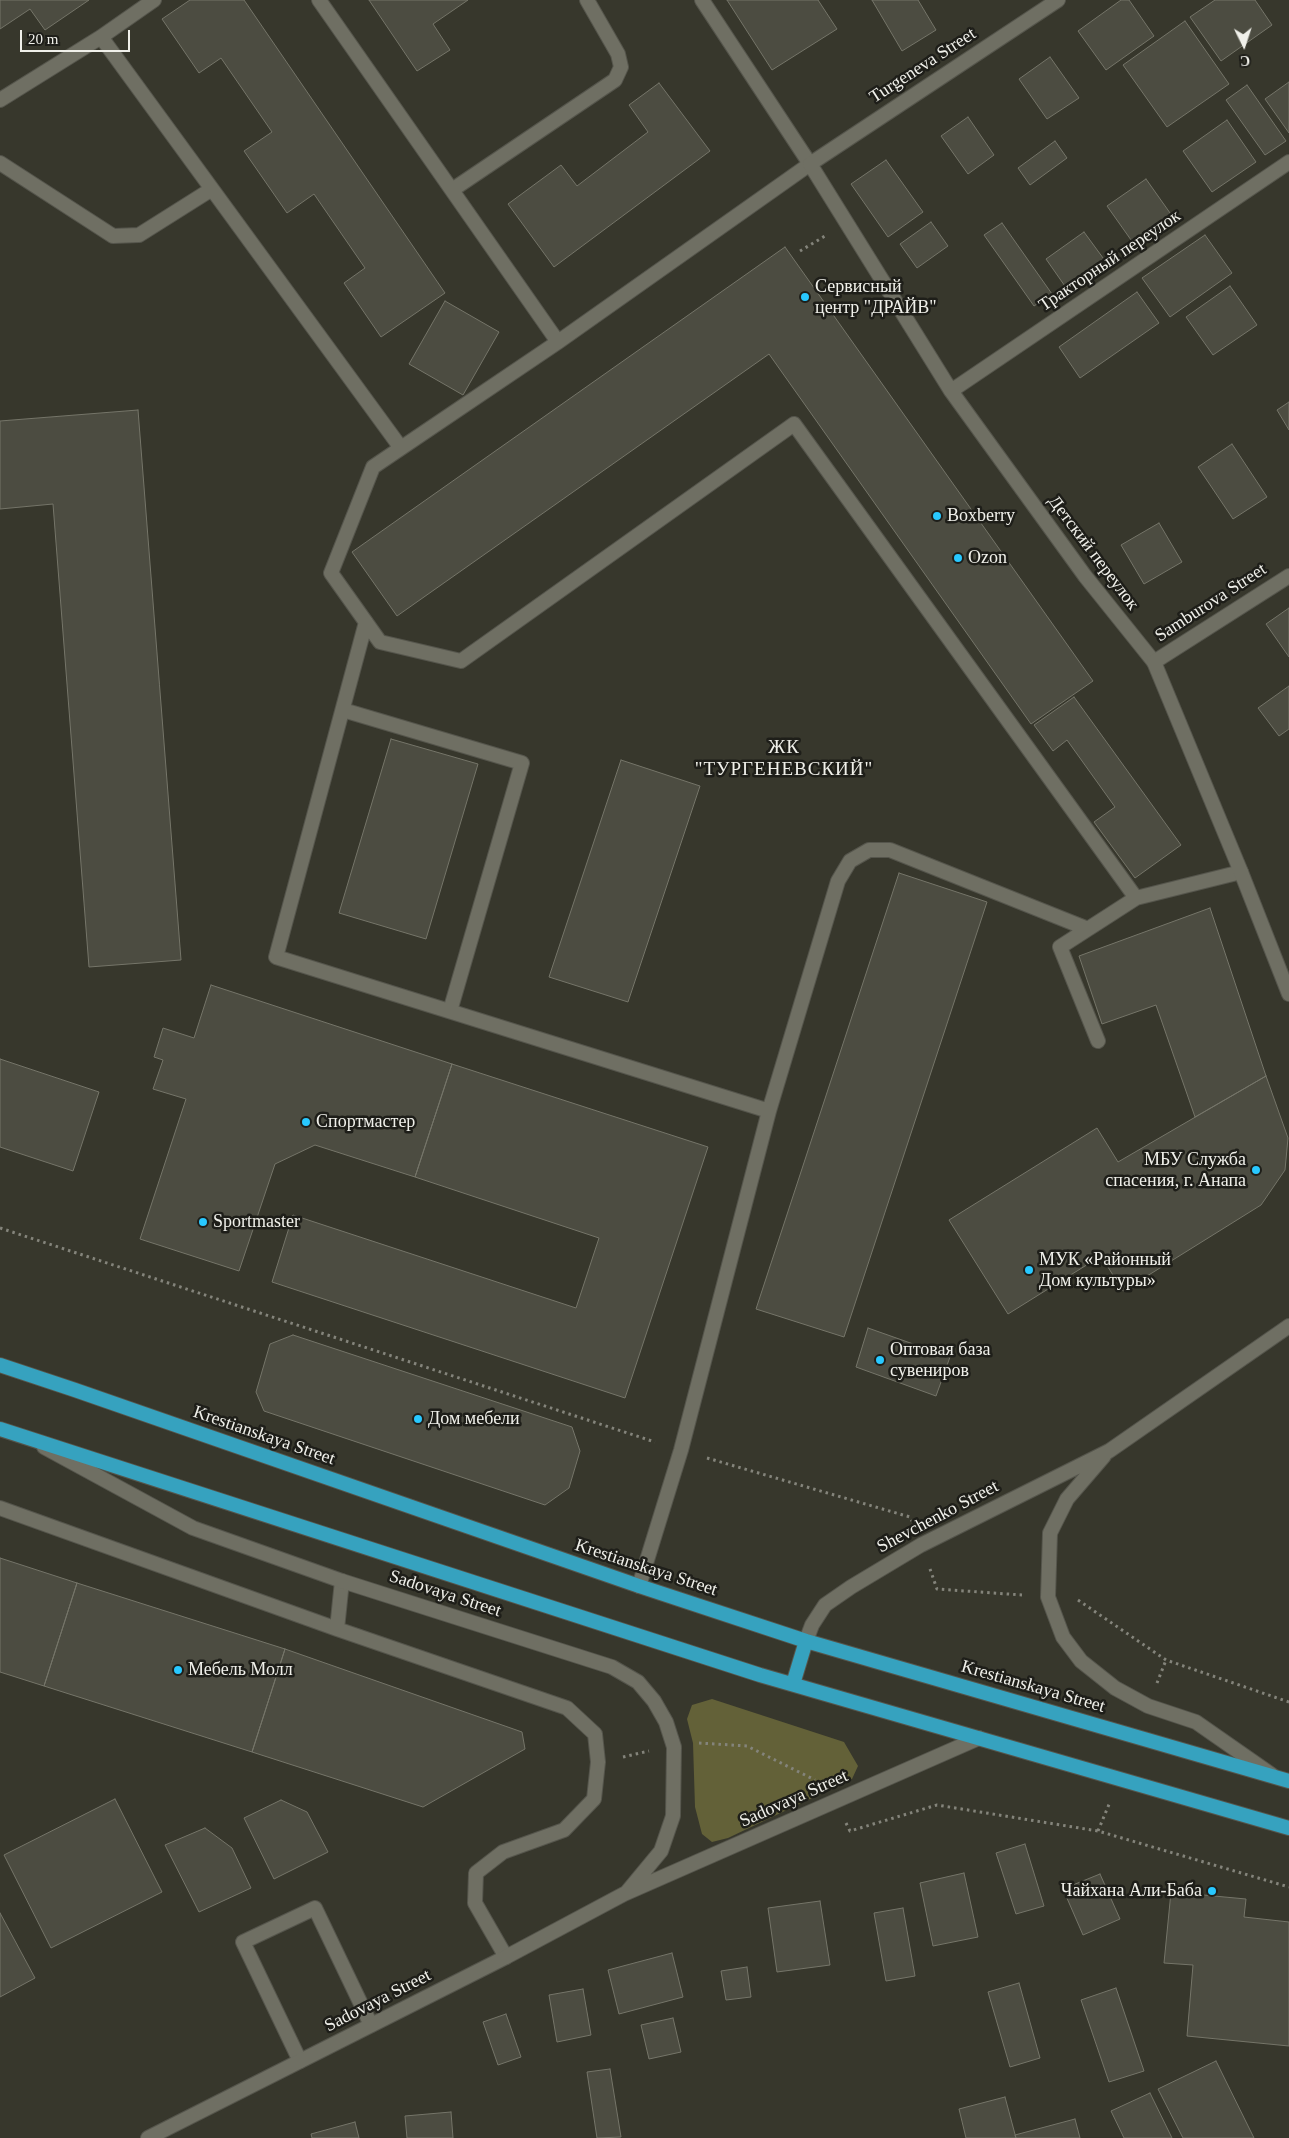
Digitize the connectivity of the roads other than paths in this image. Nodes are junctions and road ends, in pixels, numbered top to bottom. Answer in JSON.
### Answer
{"nodes":[{"id":1,"x":154,"y":0,"type":"edge"},
{"id":2,"x":319,"y":0,"type":"edge"},
{"id":3,"x":587,"y":0,"type":"edge"},
{"id":4,"x":702,"y":0,"type":"edge"},
{"id":5,"x":1058,"y":0,"type":"edge"},
{"id":6,"x":101,"y":37,"type":"junction"},
{"id":7,"x":0,"y":100,"type":"edge"},
{"id":8,"x":1289,"y":162,"type":"edge"},
{"id":9,"x":0,"y":163,"type":"edge"},
{"id":10,"x":810,"y":164,"type":"junction"},
{"id":11,"x":212,"y":189,"type":"junction"},
{"id":12,"x":452,"y":190,"type":"junction"},
{"id":13,"x":558,"y":342,"type":"junction"},
{"id":14,"x":951,"y":392,"type":"junction"},
{"id":15,"x":401,"y":448,"type":"junction"},
{"id":16,"x":1289,"y":576,"type":"edge"},
{"id":17,"x":366,"y":622,"type":"junction"},
{"id":18,"x":1154,"y":662,"type":"junction"},
{"id":19,"x":343,"y":710,"type":"junction"},
{"id":20,"x":1241,"y":872,"type":"junction"},
{"id":21,"x":1136,"y":898,"type":"junction"},
{"id":22,"x":1088,"y":929,"type":"junction"},
{"id":23,"x":1289,"y":994,"type":"edge"},
{"id":24,"x":450,"y":1012,"type":"junction"},
{"id":25,"x":1098,"y":1041,"type":"dead end"},
{"id":26,"x":769,"y":1111,"type":"junction"},
{"id":27,"x":1289,"y":1326,"type":"edge"},
{"id":28,"x":0,"y":1366,"type":"edge"},
{"id":29,"x":0,"y":1429,"type":"edge"},
{"id":30,"x":27,"y":1438,"type":"junction"},
{"id":31,"x":1109,"y":1451,"type":"junction"},
{"id":32,"x":0,"y":1508,"type":"edge"},
{"id":33,"x":342,"y":1581,"type":"junction"},
{"id":34,"x":639,"y":1586,"type":"junction"},
{"id":35,"x":337,"y":1629,"type":"junction"},
{"id":36,"x":806,"y":1641,"type":"junction"},
{"id":37,"x":793,"y":1684,"type":"junction"},
{"id":38,"x":979,"y":1738,"type":"junction"},
{"id":39,"x":1275,"y":1777,"type":"junction"},
{"id":40,"x":1289,"y":1781,"type":"edge"},
{"id":41,"x":1289,"y":1828,"type":"edge"},
{"id":42,"x":624,"y":1894,"type":"junction"},
{"id":43,"x":506,"y":1957,"type":"junction"},
{"id":44,"x":371,"y":2025,"type":"junction"},
{"id":45,"x":300,"y":2061,"type":"junction"},
{"id":46,"x":148,"y":2138,"type":"edge"}],
"edges":[{"from":1,"to":6,"type":"street"},
{"from":2,"to":12,"type":"street"},
{"from":3,"to":12,"type":"street"},
{"from":4,"to":10,"type":"street","name":"Детский переулок"},
{"from":5,"to":10,"type":"street","name":"Turgeneva Street"},
{"from":6,"to":7,"type":"street"},
{"from":6,"to":11,"type":"street"},
{"from":8,"to":14,"type":"street","name":"Тракторный переулок"},
{"from":9,"to":11,"type":"street"},
{"from":10,"to":13,"type":"street","name":"Turgeneva Street"},
{"from":10,"to":14,"type":"street","name":"Детский переулок"},
{"from":11,"to":15,"type":"street"},
{"from":12,"to":13,"type":"street"},
{"from":13,"to":15,"type":"street","name":"Turgeneva Street"},
{"from":14,"to":18,"type":"street","name":"Детский переулок"},
{"from":15,"to":17,"type":"street","name":"Turgeneva Street"},
{"from":16,"to":18,"type":"street","name":"Samburova Street"},
{"from":17,"to":19,"type":"street"},
{"from":17,"to":21,"type":"street"},
{"from":18,"to":20,"type":"street","name":"Детский переулок"},
{"from":19,"to":24,"type":"street"},
{"from":19,"to":24,"type":"street"},
{"from":20,"to":21,"type":"street"},
{"from":20,"to":23,"type":"street","name":"Детский переулок"},
{"from":21,"to":22,"type":"street"},
{"from":22,"to":25,"type":"street"},
{"from":22,"to":26,"type":"street"},
{"from":24,"to":26,"type":"street"},
{"from":26,"to":34,"type":"street"},
{"from":27,"to":31,"type":"street","name":"Shevchenko Street"},
{"from":28,"to":34,"type":"main road","name":"Krestianskaya Street"},
{"from":29,"to":30,"type":"main road"},
{"from":30,"to":33,"type":"street","name":"Sadovaya Street"},
{"from":30,"to":37,"type":"main road"},
{"from":31,"to":36,"type":"street","name":"Shevchenko Street"},
{"from":31,"to":39,"type":"street","name":"Shevchenko Street"},
{"from":32,"to":35,"type":"street"},
{"from":33,"to":35,"type":"street"},
{"from":33,"to":42,"type":"street","name":"Sadovaya Street"},
{"from":34,"to":36,"type":"main road","name":"Krestianskaya Street"},
{"from":35,"to":43,"type":"street"},
{"from":36,"to":37,"type":"main road"},
{"from":36,"to":39,"type":"main road","name":"Krestianskaya Street"},
{"from":37,"to":38,"type":"main road"},
{"from":38,"to":41,"type":"main road"},
{"from":38,"to":42,"type":"street","name":"Sadovaya Street"},
{"from":39,"to":40,"type":"main road","name":"Krestianskaya Street"},
{"from":42,"to":43,"type":"street","name":"Sadovaya Street"},
{"from":43,"to":44,"type":"street","name":"Sadovaya Street"},
{"from":44,"to":45,"type":"street","name":"Sadovaya Street"},
{"from":44,"to":45,"type":"street"},
{"from":45,"to":46,"type":"street","name":"Sadovaya Street"}]}
